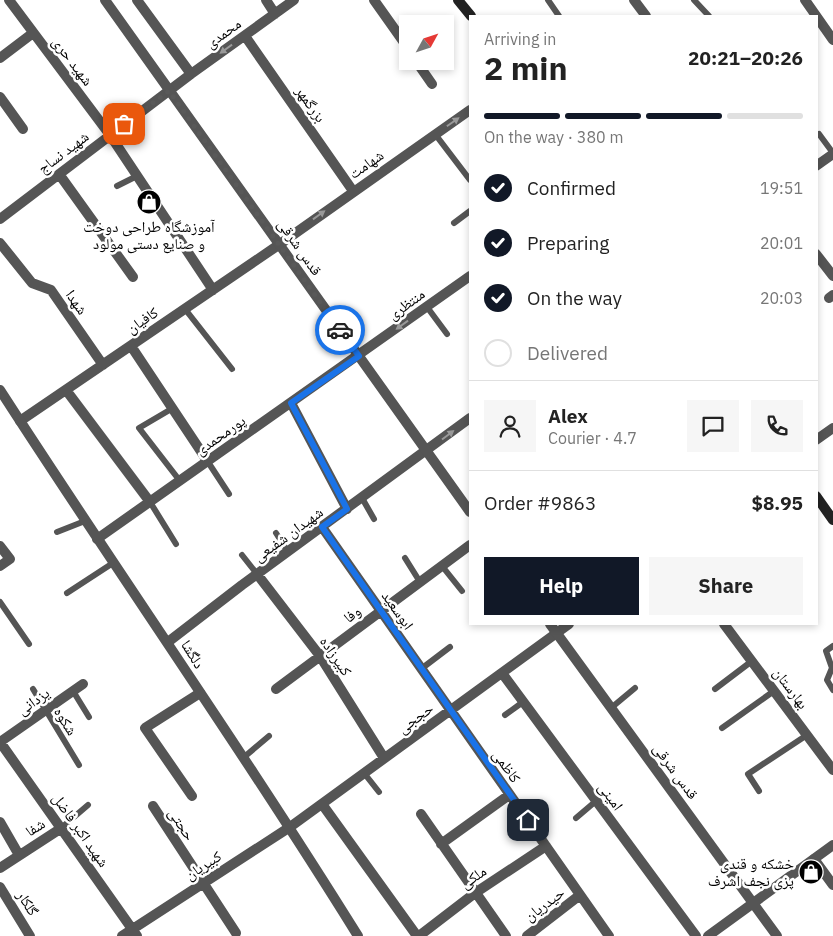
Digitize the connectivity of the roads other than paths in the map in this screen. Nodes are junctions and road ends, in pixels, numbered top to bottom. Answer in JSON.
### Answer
{"nodes":[{"id":1,"x":9,"y":0,"type":"edge"},
{"id":2,"x":105,"y":0,"type":"edge"},
{"id":3,"x":137,"y":0,"type":"edge"},
{"id":4,"x":266,"y":0,"type":"edge"},
{"id":5,"x":294,"y":0,"type":"edge"},
{"id":6,"x":374,"y":0,"type":"edge"},
{"id":7,"x":458,"y":0,"type":"edge"},
{"id":8,"x":548,"y":0,"type":"edge"},
{"id":9,"x":694,"y":0,"type":"edge"},
{"id":10,"x":805,"y":0,"type":"edge"},
{"id":11,"x":639,"y":2,"type":"edge"},
{"id":12,"x":275,"y":14,"type":"junction"},
{"id":13,"x":469,"y":15,"type":"edge"},
{"id":14,"x":558,"y":15,"type":"edge"},
{"id":15,"x":646,"y":15,"type":"edge"},
{"id":16,"x":708,"y":15,"type":"edge"},
{"id":17,"x":813,"y":15,"type":"edge"},
{"id":18,"x":818,"y":24,"type":"edge"},
{"id":19,"x":33,"y":33,"type":"junction"},
{"id":20,"x":399,"y":35,"type":"edge"},
{"id":21,"x":245,"y":36,"type":"junction"},
{"id":22,"x":833,"y":40,"type":"edge"},
{"id":23,"x":0,"y":58,"type":"edge"},
{"id":24,"x":422,"y":70,"type":"edge"},
{"id":25,"x":191,"y":74,"type":"junction"},
{"id":26,"x":432,"y":84,"type":"dead end"},
{"id":27,"x":169,"y":91,"type":"junction"},
{"id":28,"x":0,"y":98,"type":"edge"},
{"id":29,"x":469,"y":111,"type":"edge"},
{"id":30,"x":24,"y":129,"type":"dead end"},
{"id":31,"x":436,"y":134,"type":"junction"},
{"id":32,"x":820,"y":134,"type":"dead end"},
{"id":33,"x":110,"y":136,"type":"junction"},
{"id":34,"x":833,"y":153,"type":"edge"},
{"id":35,"x":818,"y":164,"type":"edge"},
{"id":36,"x":59,"y":174,"type":"junction"},
{"id":37,"x":137,"y":176,"type":"junction"},
{"id":38,"x":469,"y":179,"type":"edge"},
{"id":39,"x":117,"y":186,"type":"dead end"},
{"id":40,"x":353,"y":191,"type":"junction"},
{"id":41,"x":469,"y":212,"type":"edge"},
{"id":42,"x":0,"y":219,"type":"edge"},
{"id":43,"x":454,"y":223,"type":"dead end"},
{"id":44,"x":0,"y":243,"type":"edge"},
{"id":45,"x":280,"y":244,"type":"junction"},
{"id":46,"x":818,"y":256,"type":"edge"},
{"id":47,"x":832,"y":273,"type":"edge"},
{"id":48,"x":132,"y":277,"type":"dead end"},
{"id":49,"x":469,"y":277,"type":"edge"},
{"id":50,"x":213,"y":290,"type":"junction"},
{"id":51,"x":427,"y":307,"type":"junction"},
{"id":52,"x":185,"y":309,"type":"junction"},
{"id":53,"x":447,"y":334,"type":"dead end"},
{"id":54,"x":131,"y":346,"type":"junction"},
{"id":55,"x":359,"y":356,"type":"junction"},
{"id":56,"x":102,"y":365,"type":"junction"},
{"id":57,"x":232,"y":369,"type":"dead end"},
{"id":58,"x":0,"y":390,"type":"edge"},
{"id":59,"x":66,"y":390,"type":"junction"},
{"id":60,"x":291,"y":403,"type":"junction"},
{"id":61,"x":173,"y":408,"type":"junction"},
{"id":62,"x":469,"y":419,"type":"edge"},
{"id":63,"x":20,"y":421,"type":"junction"},
{"id":64,"x":833,"y":428,"type":"edge"},
{"id":65,"x":818,"y":439,"type":"edge"},
{"id":66,"x":426,"y":451,"type":"junction"},
{"id":67,"x":208,"y":462,"type":"junction"},
{"id":68,"x":180,"y":481,"type":"junction"},
{"id":69,"x":229,"y":494,"type":"dead end"},
{"id":70,"x":362,"y":498,"type":"junction"},
{"id":71,"x":818,"y":499,"type":"edge"},
{"id":72,"x":150,"y":502,"type":"junction"},
{"id":73,"x":347,"y":509,"type":"junction"},
{"id":74,"x":469,"y":511,"type":"edge"},
{"id":75,"x":374,"y":519,"type":"dead end"},
{"id":76,"x":833,"y":520,"type":"edge"},
{"id":77,"x":85,"y":521,"type":"junction"},
{"id":78,"x":322,"y":527,"type":"junction"},
{"id":79,"x":57,"y":532,"type":"dead end"},
{"id":80,"x":276,"y":534,"type":"dead end"},
{"id":81,"x":97,"y":539,"type":"junction"},
{"id":82,"x":176,"y":544,"type":"dead end"},
{"id":83,"x":0,"y":546,"type":"edge"},
{"id":84,"x":469,"y":546,"type":"edge"},
{"id":85,"x":288,"y":552,"type":"junction"},
{"id":86,"x":242,"y":555,"type":"dead end"},
{"id":87,"x":405,"y":558,"type":"dead end"},
{"id":88,"x":113,"y":563,"type":"junction"},
{"id":89,"x":0,"y":566,"type":"edge"},
{"id":90,"x":442,"y":566,"type":"junction"},
{"id":91,"x":257,"y":574,"type":"junction"},
{"id":92,"x":420,"y":582,"type":"junction"},
{"id":93,"x":462,"y":591,"type":"dead end"},
{"id":94,"x":67,"y":593,"type":"dead end"},
{"id":95,"x":0,"y":602,"type":"edge"},
{"id":96,"x":381,"y":611,"type":"junction"},
{"id":97,"x":551,"y":625,"type":"edge"},
{"id":98,"x":568,"y":625,"type":"edge"},
{"id":99,"x":725,"y":625,"type":"edge"},
{"id":100,"x":557,"y":633,"type":"junction"},
{"id":101,"x":168,"y":642,"type":"junction"},
{"id":102,"x":29,"y":644,"type":"dead end"},
{"id":103,"x":833,"y":646,"type":"edge"},
{"id":104,"x":450,"y":647,"type":"dead end"},
{"id":105,"x":320,"y":656,"type":"junction"},
{"id":106,"x":752,"y":662,"type":"junction"},
{"id":107,"x":421,"y":669,"type":"junction"},
{"id":108,"x":502,"y":673,"type":"junction"},
{"id":109,"x":83,"y":684,"type":"dead end"},
{"id":110,"x":635,"y":688,"type":"dead end"},
{"id":111,"x":33,"y":689,"type":"dead end"},
{"id":112,"x":276,"y":689,"type":"dead end"},
{"id":113,"x":715,"y":689,"type":"dead end"},
{"id":114,"x":833,"y":690,"type":"edge"},
{"id":115,"x":73,"y":691,"type":"junction"},
{"id":116,"x":774,"y":691,"type":"junction"},
{"id":117,"x":200,"y":693,"type":"junction"},
{"id":118,"x":523,"y":702,"type":"junction"},
{"id":119,"x":611,"y":708,"type":"junction"},
{"id":120,"x":450,"y":710,"type":"junction"},
{"id":121,"x":45,"y":711,"type":"junction"},
{"id":122,"x":506,"y":715,"type":"dead end"},
{"id":123,"x":89,"y":717,"type":"dead end"},
{"id":124,"x":722,"y":728,"type":"dead end"},
{"id":125,"x":807,"y":735,"type":"junction"},
{"id":126,"x":269,"y":736,"type":"dead end"},
{"id":127,"x":0,"y":742,"type":"edge"},
{"id":128,"x":243,"y":758,"type":"junction"},
{"id":129,"x":384,"y":758,"type":"junction"},
{"id":130,"x":79,"y":765,"type":"dead end"},
{"id":131,"x":833,"y":770,"type":"edge"},
{"id":132,"x":364,"y":773,"type":"junction"},
{"id":133,"x":759,"y":791,"type":"dead end"},
{"id":134,"x":380,"y":792,"type":"dead end"},
{"id":135,"x":509,"y":795,"type":"junction"},
{"id":136,"x":192,"y":796,"type":"dead end"},
{"id":137,"x":596,"y":801,"type":"junction"},
{"id":138,"x":322,"y":804,"type":"junction"},
{"id":139,"x":88,"y":805,"type":"dead end"},
{"id":140,"x":153,"y":806,"type":"dead end"},
{"id":141,"x":420,"y":814,"type":"dead end"},
{"id":142,"x":576,"y":818,"type":"dead end"},
{"id":143,"x":0,"y":822,"type":"edge"},
{"id":144,"x":290,"y":827,"type":"junction"},
{"id":145,"x":60,"y":829,"type":"junction"},
{"id":146,"x":441,"y":844,"type":"junction"},
{"id":147,"x":546,"y":846,"type":"junction"},
{"id":148,"x":833,"y":846,"type":"edge"},
{"id":149,"x":19,"y":855,"type":"junction"},
{"id":150,"x":814,"y":859,"type":"junction"},
{"id":151,"x":0,"y":868,"type":"edge"},
{"id":152,"x":202,"y":884,"type":"junction"},
{"id":153,"x":833,"y":885,"type":"edge"},
{"id":154,"x":0,"y":887,"type":"edge"},
{"id":155,"x":475,"y":893,"type":"junction"},
{"id":156,"x":580,"y":895,"type":"junction"},
{"id":157,"x":753,"y":903,"type":"junction"},
{"id":158,"x":135,"y":932,"type":"edge"},
{"id":159,"x":236,"y":933,"type":"dead end"},
{"id":160,"x":30,"y":936,"type":"edge"},
{"id":161,"x":122,"y":936,"type":"edge"},
{"id":162,"x":358,"y":936,"type":"edge"},
{"id":163,"x":418,"y":936,"type":"edge"},
{"id":164,"x":506,"y":936,"type":"edge"},
{"id":165,"x":527,"y":936,"type":"edge"},
{"id":166,"x":609,"y":936,"type":"edge"},
{"id":167,"x":696,"y":936,"type":"edge"},
{"id":168,"x":708,"y":936,"type":"edge"},
{"id":169,"x":777,"y":936,"type":"edge"}],
"edges":[{"from":1,"to":19,"type":"street","name":"شهید حری"},
{"from":2,"to":27,"type":"street","name":"قدس شرقی"},
{"from":3,"to":25,"type":"street"},
{"from":4,"to":12,"type":"street"},
{"from":5,"to":12,"type":"street","name":"محمدی"},
{"from":6,"to":20,"type":"street"},
{"from":7,"to":13,"type":"main road"},
{"from":8,"to":14,"type":"lane"},
{"from":9,"to":16,"type":"lane"},
{"from":10,"to":17,"type":"street"},
{"from":11,"to":15,"type":"street"},
{"from":12,"to":21,"type":"street","name":"محمدی"},
{"from":18,"to":22,"type":"street"},
{"from":19,"to":23,"type":"street"},
{"from":19,"to":33,"type":"street","name":"شهید حری"},
{"from":21,"to":25,"type":"street","name":"محمدی","one_way":true},
{"from":21,"to":40,"type":"street","name":"بزرگمهر"},
{"from":24,"to":26,"type":"street"},
{"from":25,"to":27,"type":"street","name":"محمدی"},
{"from":27,"to":33,"type":"street","name":"شهید نساج"},
{"from":27,"to":45,"type":"street","name":"قدس شرقی"},
{"from":28,"to":30,"type":"street"},
{"from":31,"to":29,"type":"street","name":"شهامت","one_way":true},
{"from":31,"to":38,"type":"lane"},
{"from":31,"to":40,"type":"street","name":"شهامت"},
{"from":32,"to":34,"type":"lane"},
{"from":33,"to":36,"type":"street","name":"شهید نساج"},
{"from":33,"to":37,"type":"street","name":"شهید حری"},
{"from":34,"to":35,"type":"street"},
{"from":36,"to":42,"type":"street","name":"شهید نساج"},
{"from":36,"to":48,"type":"street"},
{"from":37,"to":39,"type":"lane"},
{"from":37,"to":50,"type":"street","name":"شهید حری"},
{"from":45,"to":40,"type":"street","name":"شهامت","one_way":true},
{"from":41,"to":43,"type":"lane"},
{"from":44,"to":56,"type":"street","name":"شهدا"},
{"from":45,"to":50,"type":"street","name":"کافیان"},
{"from":45,"to":55,"type":"street","name":"قدس شرقی"},
{"from":46,"to":47,"type":"street"},
{"from":49,"to":51,"type":"street","name":"منتظری"},
{"from":50,"to":52,"type":"street","name":"کافیان"},
{"from":51,"to":53,"type":"lane"},
{"from":51,"to":55,"type":"street","name":"منتظری","one_way":true},
{"from":52,"to":54,"type":"street","name":"کافیان"},
{"from":52,"to":57,"type":"lane"},
{"from":54,"to":56,"type":"street","name":"کافیان"},
{"from":54,"to":61,"type":"street"},
{"from":55,"to":60,"type":"street","name":"پورمحمدی"},
{"from":55,"to":66,"type":"street","name":"قدس شرقی"},
{"from":56,"to":59,"type":"street","name":"کافیان"},
{"from":58,"to":63,"type":"street","name":"دلگشا"},
{"from":59,"to":63,"type":"street","name":"کافیان"},
{"from":59,"to":72,"type":"street"},
{"from":60,"to":67,"type":"street","name":"پورمحمدی"},
{"from":60,"to":73,"type":"street"},
{"from":61,"to":67,"type":"street"},
{"from":61,"to":68,"type":"lane"},
{"from":66,"to":62,"type":"street","name":"شهیدان شفیعی","one_way":true},
{"from":63,"to":77,"type":"street","name":"دلگشا"},
{"from":64,"to":65,"type":"street"},
{"from":66,"to":70,"type":"street","name":"شهیدان شفیعی"},
{"from":66,"to":74,"type":"street","name":"قدس شرقی"},
{"from":67,"to":68,"type":"street","name":"پورمحمدی"},
{"from":67,"to":69,"type":"lane"},
{"from":68,"to":72,"type":"street","name":"پورمحمدی"},
{"from":70,"to":73,"type":"street","name":"شهیدان شفیعی"},
{"from":70,"to":75,"type":"lane"},
{"from":71,"to":76,"type":"main road"},
{"from":72,"to":81,"type":"street","name":"پورمحمدی"},
{"from":72,"to":82,"type":"lane"},
{"from":73,"to":78,"type":"street","name":"شهیدان شفیعی"},
{"from":77,"to":79,"type":"lane"},
{"from":77,"to":81,"type":"street","name":"دلگشا"},
{"from":78,"to":85,"type":"street","name":"شهیدان شفیعی"},
{"from":78,"to":96,"type":"street","name":"ابوسعید"},
{"from":80,"to":85,"type":"lane"},
{"from":81,"to":88,"type":"street","name":"دلگشا"},
{"from":83,"to":89,"type":"street"},
{"from":84,"to":90,"type":"street","name":"وفا"},
{"from":85,"to":91,"type":"street","name":"شهیدان شفیعی"},
{"from":86,"to":91,"type":"lane"},
{"from":87,"to":92,"type":"lane"},
{"from":88,"to":94,"type":"lane"},
{"from":88,"to":101,"type":"street","name":"دلگشا"},
{"from":90,"to":92,"type":"street","name":"وفا"},
{"from":90,"to":93,"type":"lane"},
{"from":91,"to":101,"type":"street","name":"شهیدان شفیعی"},
{"from":91,"to":105,"type":"street","name":"کبیرزاده"},
{"from":92,"to":96,"type":"street","name":"وفا"},
{"from":95,"to":102,"type":"lane"},
{"from":96,"to":105,"type":"street","name":"وفا"},
{"from":96,"to":107,"type":"street","name":"ابوسعید"},
{"from":97,"to":100,"type":"street","name":"قدس شرقی"},
{"from":98,"to":100,"type":"street","name":"حججی"},
{"from":99,"to":106,"type":"street","name":"بهارستان"},
{"from":100,"to":108,"type":"street","name":"حججی"},
{"from":100,"to":119,"type":"street","name":"قدس شرقی"},
{"from":101,"to":117,"type":"street","name":"دلگشا"},
{"from":103,"to":114,"type":"lane"},
{"from":104,"to":107,"type":"lane"},
{"from":105,"to":112,"type":"street","name":"وفا"},
{"from":105,"to":129,"type":"street","name":"کبیرزاده"},
{"from":106,"to":113,"type":"lane"},
{"from":106,"to":116,"type":"street","name":"بهارستان"},
{"from":107,"to":120,"type":"street","name":"ابوسعید"},
{"from":108,"to":118,"type":"street","name":"امینی"},
{"from":108,"to":120,"type":"street","name":"حججی"},
{"from":109,"to":115,"type":"street","name":"یزدانی"},
{"from":110,"to":119,"type":"lane"},
{"from":111,"to":121,"type":"lane","name":"شکوه"},
{"from":115,"to":121,"type":"street","name":"یزدانی"},
{"from":115,"to":123,"type":"lane"},
{"from":116,"to":124,"type":"lane"},
{"from":116,"to":125,"type":"street","name":"بهارستان"},
{"from":117,"to":128,"type":"street","name":"دلگشا"},
{"from":117,"to":136,"type":"street"},
{"from":118,"to":122,"type":"lane"},
{"from":118,"to":137,"type":"street","name":"امینی"},
{"from":119,"to":157,"type":"street","name":"قدس شرقی"},
{"from":120,"to":129,"type":"street","name":"حججی"},
{"from":120,"to":135,"type":"street","name":"کاظمی"},
{"from":121,"to":127,"type":"street","name":"یزدانی"},
{"from":121,"to":130,"type":"lane","name":"شکوه"},
{"from":125,"to":131,"type":"street","name":"بهارستان"},
{"from":125,"to":133,"type":"lane"},
{"from":126,"to":128,"type":"lane"},
{"from":127,"to":145,"type":"street","name":"شهید اکبر فاضل"},
{"from":128,"to":144,"type":"street","name":"دلگشا"},
{"from":129,"to":132,"type":"street","name":"حججی"},
{"from":132,"to":134,"type":"lane"},
{"from":132,"to":138,"type":"street","name":"حججی"},
{"from":135,"to":146,"type":"street"},
{"from":135,"to":147,"type":"street","name":"کاظمی"},
{"from":137,"to":142,"type":"lane"},
{"from":137,"to":167,"type":"street","name":"امینی"},
{"from":138,"to":144,"type":"street","name":"حججی"},
{"from":138,"to":163,"type":"street"},
{"from":139,"to":145,"type":"lane"},
{"from":140,"to":152,"type":"street","name":"حجتی"},
{"from":141,"to":146,"type":"street"},
{"from":143,"to":149,"type":"street"},
{"from":144,"to":152,"type":"street","name":"کبیریان"},
{"from":144,"to":162,"type":"street","name":"دلگشا"},
{"from":145,"to":149,"type":"street","name":"شفا"},
{"from":145,"to":158,"type":"street","name":"شهید اکبر فاضل"},
{"from":146,"to":155,"type":"street"},
{"from":147,"to":155,"type":"street","name":"ملکی"},
{"from":147,"to":156,"type":"street","name":"کاظمی"},
{"from":148,"to":150,"type":"street"},
{"from":149,"to":151,"type":"street","name":"شفا"},
{"from":150,"to":153,"type":"street"},
{"from":150,"to":157,"type":"street"},
{"from":152,"to":158,"type":"street","name":"کبیریان"},
{"from":152,"to":159,"type":"street","name":"حجتی"},
{"from":154,"to":160,"type":"street","name":"گلکار"},
{"from":155,"to":163,"type":"street","name":"ملکی"},
{"from":155,"to":164,"type":"street"},
{"from":156,"to":165,"type":"street","name":"حیدریان"},
{"from":156,"to":166,"type":"street","name":"کاظمی"},
{"from":157,"to":168,"type":"street"},
{"from":157,"to":169,"type":"street","name":"قدس شرقی"},
{"from":158,"to":161,"type":"street","name":"کبیریان"}]}
